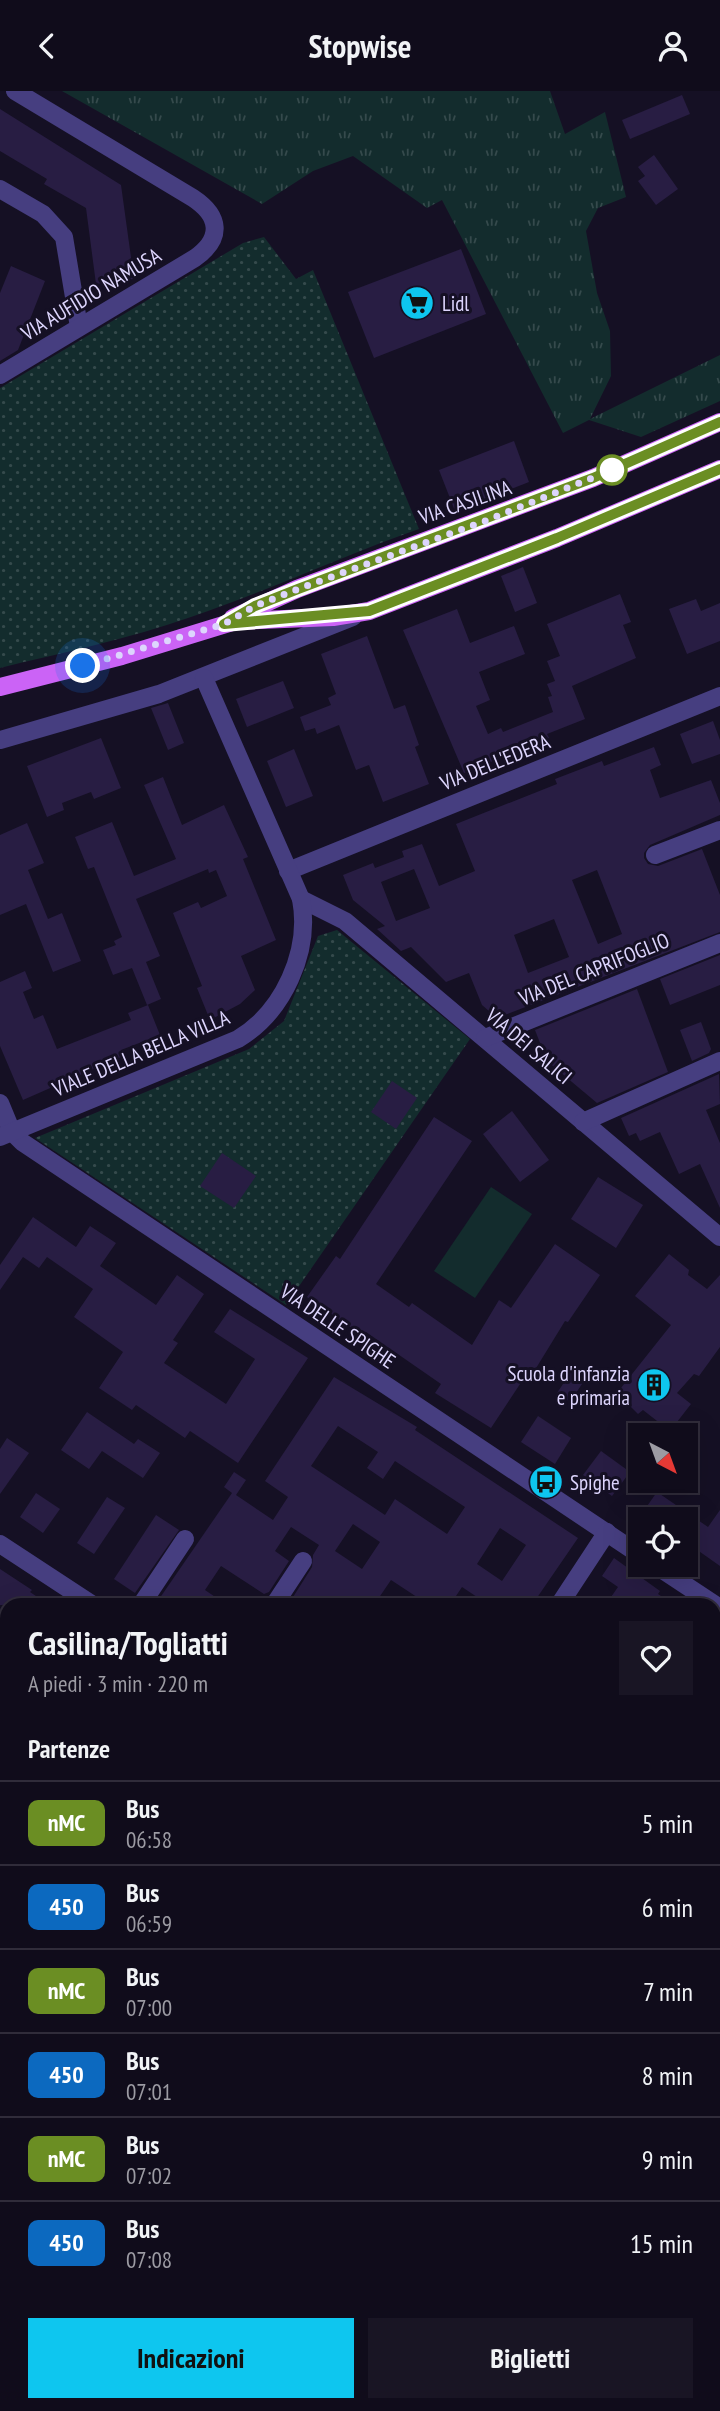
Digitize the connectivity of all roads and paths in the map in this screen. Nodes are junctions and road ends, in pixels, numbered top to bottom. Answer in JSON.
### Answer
{"nodes":[{"id":1,"x":15,"y":91,"type":"edge"},
{"id":2,"x":0,"y":189,"type":"edge"},
{"id":3,"x":79,"y":327,"type":"junction"},
{"id":4,"x":0,"y":375,"type":"edge"},
{"id":5,"x":720,"y":422,"type":"edge"},
{"id":6,"x":720,"y":469,"type":"edge"},
{"id":7,"x":369,"y":611,"type":"junction"},
{"id":8,"x":224,"y":624,"type":"junction"},
{"id":9,"x":204,"y":678,"type":"junction"},
{"id":10,"x":0,"y":687,"type":"edge"},
{"id":11,"x":720,"y":696,"type":"edge"},
{"id":12,"x":0,"y":740,"type":"edge"},
{"id":13,"x":720,"y":830,"type":"edge"},
{"id":14,"x":655,"y":855,"type":"dead end"},
{"id":15,"x":288,"y":870,"type":"junction"},
{"id":16,"x":301,"y":899,"type":"junction"},
{"id":17,"x":720,"y":943,"type":"edge"},
{"id":18,"x":485,"y":1038,"type":"junction"},
{"id":19,"x":720,"y":1061,"type":"edge"},
{"id":20,"x":0,"y":1103,"type":"edge"},
{"id":21,"x":583,"y":1122,"type":"junction"},
{"id":22,"x":6,"y":1134,"type":"edge"},
{"id":23,"x":720,"y":1237,"type":"edge"},
{"id":24,"x":607,"y":1532,"type":"junction"},
{"id":25,"x":185,"y":1539,"type":"dead end"},
{"id":26,"x":0,"y":1544,"type":"edge"},
{"id":27,"x":628,"y":1547,"type":"edge"},
{"id":28,"x":303,"y":1561,"type":"dead end"},
{"id":29,"x":672,"y":1577,"type":"edge"},
{"id":30,"x":82,"y":1598,"type":"edge"},
{"id":31,"x":146,"y":1598,"type":"edge"},
{"id":32,"x":279,"y":1598,"type":"edge"},
{"id":33,"x":564,"y":1598,"type":"edge"},
{"id":34,"x":705,"y":1598,"type":"edge"}],
"edges":[{"from":1,"to":3,"type":"street","name":"VIA AUFIDIO NAMUSA"},
{"from":2,"to":3,"type":"street"},
{"from":3,"to":4,"type":"street","name":"VIA AUFIDIO NAMUSA"},
{"from":5,"to":8,"type":"main road","name":"VIA CASILINA"},
{"from":6,"to":7,"type":"main road","name":"VIA CASILINA"},
{"from":7,"to":8,"type":"main road","name":"VIA CASILINA"},
{"from":7,"to":9,"type":"street","name":"VIA CASILINA"},
{"from":8,"to":10,"type":"main road","name":"VIA CASILINA"},
{"from":9,"to":12,"type":"street","name":"VIA CASILINA"},
{"from":9,"to":15,"type":"street"},
{"from":11,"to":15,"type":"street","name":"VIA DELL'EDERA"},
{"from":13,"to":14,"type":"street"},
{"from":15,"to":16,"type":"street","name":"VIALE DELLA BELLA VILLA"},
{"from":16,"to":18,"type":"street","name":"VIA DEI SALICI"},
{"from":16,"to":22,"type":"street","name":"VIALE DELLA BELLA VILLA"},
{"from":17,"to":18,"type":"street","name":"VIA DEL CAPRIFOGLIO"},
{"from":18,"to":21,"type":"street","name":"VIA DEI SALICI"},
{"from":19,"to":21,"type":"street"},
{"from":20,"to":22,"type":"street"},
{"from":21,"to":23,"type":"street","name":"VIA DEI SALICI"},
{"from":22,"to":24,"type":"street","name":"VIA DELLE SPIGHE"},
{"from":24,"to":27,"type":"street","name":"VIA DELLE SPIGHE"},
{"from":24,"to":33,"type":"street"},
{"from":25,"to":31,"type":"street"},
{"from":26,"to":30,"type":"street"},
{"from":28,"to":32,"type":"street"},
{"from":29,"to":34,"type":"street"}]}
